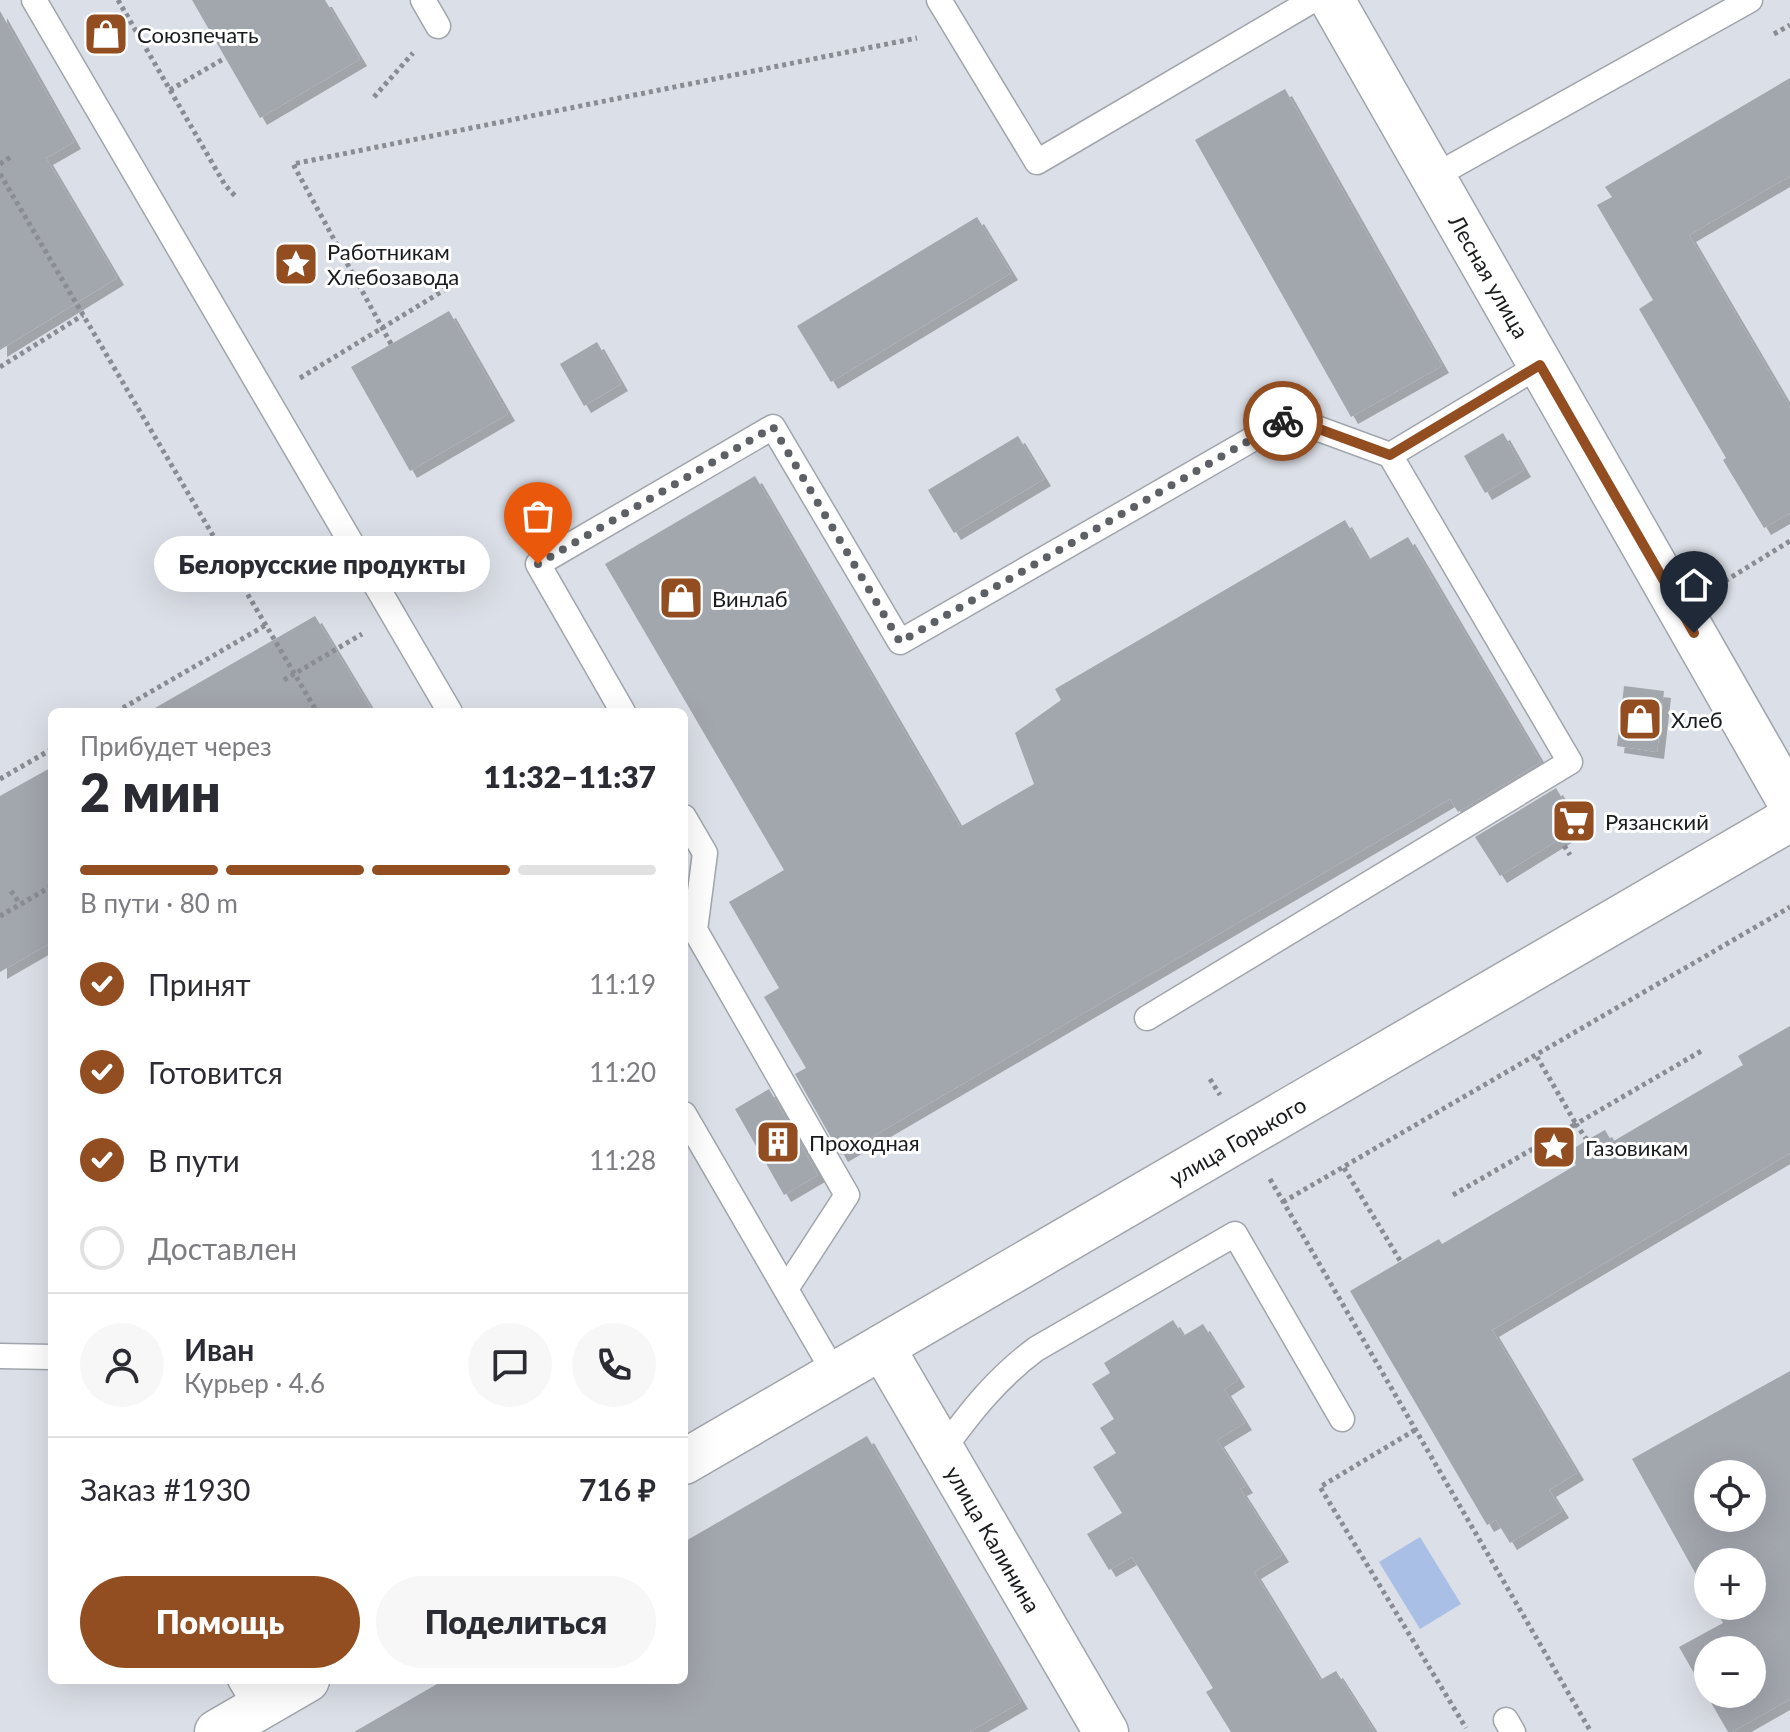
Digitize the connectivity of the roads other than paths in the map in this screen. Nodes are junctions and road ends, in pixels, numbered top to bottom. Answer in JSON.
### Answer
{"nodes":[{"id":1,"x":34,"y":0,"type":"edge"},
{"id":2,"x":423,"y":0,"type":"edge"},
{"id":3,"x":939,"y":0,"type":"edge"},
{"id":4,"x":1313,"y":0,"type":"edge"},
{"id":5,"x":1332,"y":0,"type":"edge"},
{"id":6,"x":1750,"y":0,"type":"edge"},
{"id":7,"x":438,"y":26,"type":"road end"},
{"id":8,"x":1433,"y":177,"type":"junction"},
{"id":9,"x":1540,"y":365,"type":"junction"},
{"id":10,"x":1390,"y":455,"type":"junction"},
{"id":11,"x":448,"y":708,"type":"edge"},
{"id":12,"x":621,"y":708,"type":"edge"},
{"id":13,"x":1790,"y":802,"type":"edge"},
{"id":14,"x":1790,"y":819,"type":"edge"},
{"id":15,"x":688,"y":824,"type":"edge"},
{"id":16,"x":1147,"y":1018,"type":"dead end"},
{"id":17,"x":688,"y":1121,"type":"edge"},
{"id":18,"x":786,"y":1289,"type":"junction"},
{"id":19,"x":882,"y":1347,"type":"junction"},
{"id":20,"x":0,"y":1356,"type":"edge"},
{"id":21,"x":48,"y":1357,"type":"edge"},
{"id":22,"x":835,"y":1374,"type":"junction"},
{"id":23,"x":1342,"y":1419,"type":"dead end"},
{"id":24,"x":942,"y":1451,"type":"junction"},
{"id":25,"x":688,"y":1460,"type":"edge"},
{"id":26,"x":291,"y":1684,"type":"edge"},
{"id":27,"x":248,"y":1695,"type":"edge"},
{"id":28,"x":217,"y":1732,"type":"edge"},
{"id":29,"x":1106,"y":1732,"type":"edge"}],
"edges":[{"from":1,"to":11,"type":"lane"},
{"from":2,"to":7,"type":"lane"},
{"from":3,"to":4,"type":"lane"},
{"from":5,"to":8,"type":"street","name":"Лесная улица"},
{"from":6,"to":8,"type":"lane"},
{"from":8,"to":9,"type":"street","name":"Лесная улица"},
{"from":9,"to":10,"type":"lane"},
{"from":9,"to":13,"type":"street","name":"Лесная улица"},
{"from":10,"to":12,"type":"lane"},
{"from":10,"to":16,"type":"lane"},
{"from":14,"to":19,"type":"street","name":"улица Горького"},
{"from":15,"to":18,"type":"lane"},
{"from":17,"to":18,"type":"lane"},
{"from":18,"to":22,"type":"lane"},
{"from":19,"to":22,"type":"street","name":"улица Горького"},
{"from":19,"to":24,"type":"street","name":"улица Калинина"},
{"from":20,"to":21,"type":"lane"},
{"from":22,"to":25,"type":"street","name":"улица Горького"},
{"from":23,"to":24,"type":"lane"},
{"from":24,"to":29,"type":"street","name":"улица Калинина"},
{"from":26,"to":27,"type":"street"},
{"from":27,"to":28,"type":"street"}]}
